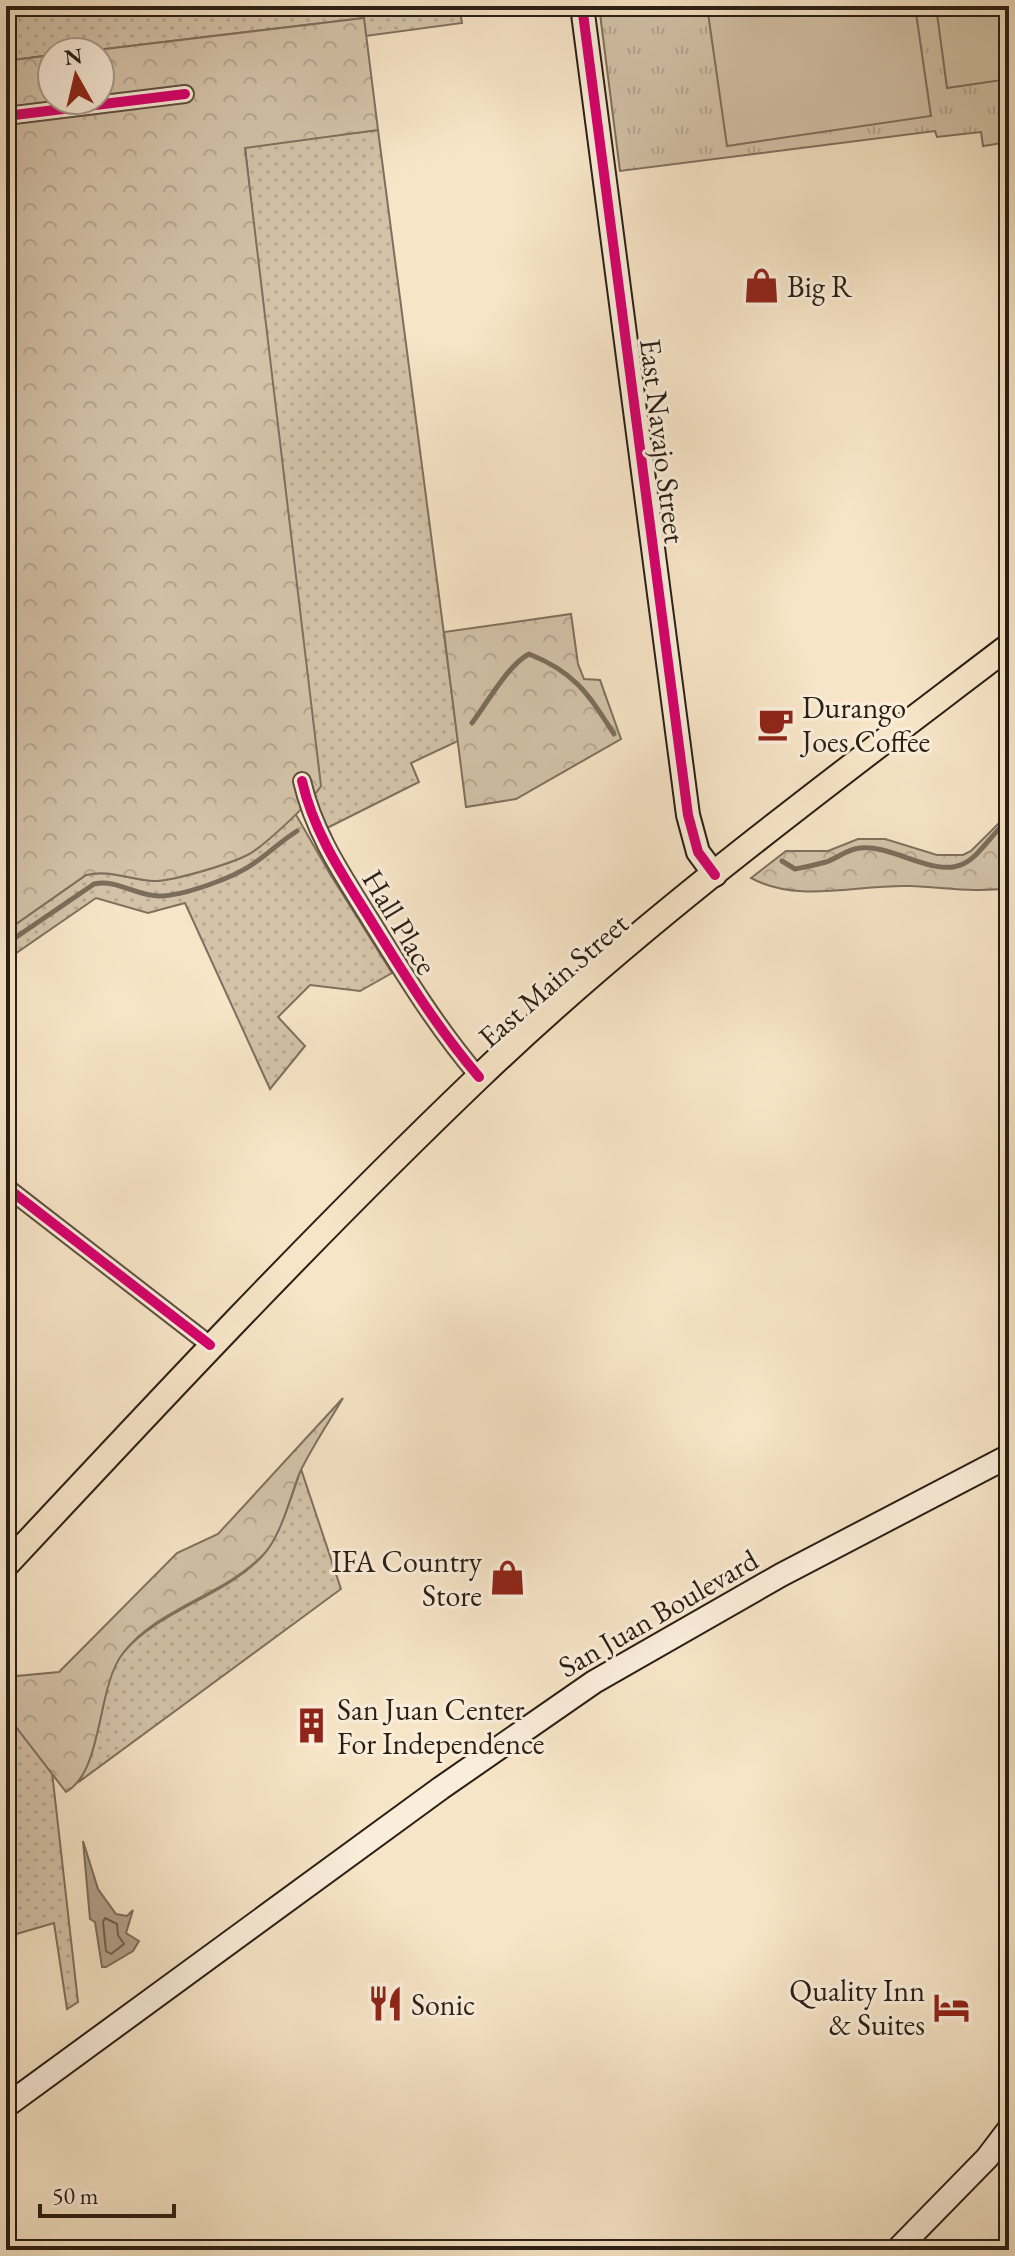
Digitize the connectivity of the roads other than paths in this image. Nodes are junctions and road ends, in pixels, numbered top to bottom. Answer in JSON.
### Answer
{"nodes":[{"id":1,"x":582,"y":6,"type":"edge"},
{"id":2,"x":185,"y":94,"type":"dead end"},
{"id":3,"x":6,"y":116,"type":"edge"},
{"id":4,"x":1008,"y":650,"type":"edge"},
{"id":5,"x":302,"y":781,"type":"dead end"},
{"id":6,"x":715,"y":875,"type":"junction"},
{"id":7,"x":479,"y":1077,"type":"junction"},
{"id":8,"x":6,"y":1187,"type":"edge"},
{"id":9,"x":210,"y":1345,"type":"junction"},
{"id":10,"x":1009,"y":1456,"type":"edge"},
{"id":11,"x":6,"y":1565,"type":"edge"},
{"id":12,"x":6,"y":2106,"type":"edge"},
{"id":13,"x":1009,"y":2129,"type":"edge"},
{"id":14,"x":897,"y":2250,"type":"edge"}],
"edges":[{"from":1,"to":6,"type":"main road","name":"East Navajo Street"},
{"from":2,"to":3,"type":"street"},
{"from":4,"to":6,"type":"main road","name":"East Main Street"},
{"from":5,"to":7,"type":"street","name":"Hall Place"},
{"from":6,"to":7,"type":"main road","name":"East Main Street"},
{"from":7,"to":9,"type":"main road","name":"East Main Street"},
{"from":8,"to":9,"type":"street"},
{"from":9,"to":11,"type":"main road","name":"East Main Street"},
{"from":10,"to":12,"type":"main road","name":"San Juan Boulevard"},
{"from":13,"to":14,"type":"main road"}]}
